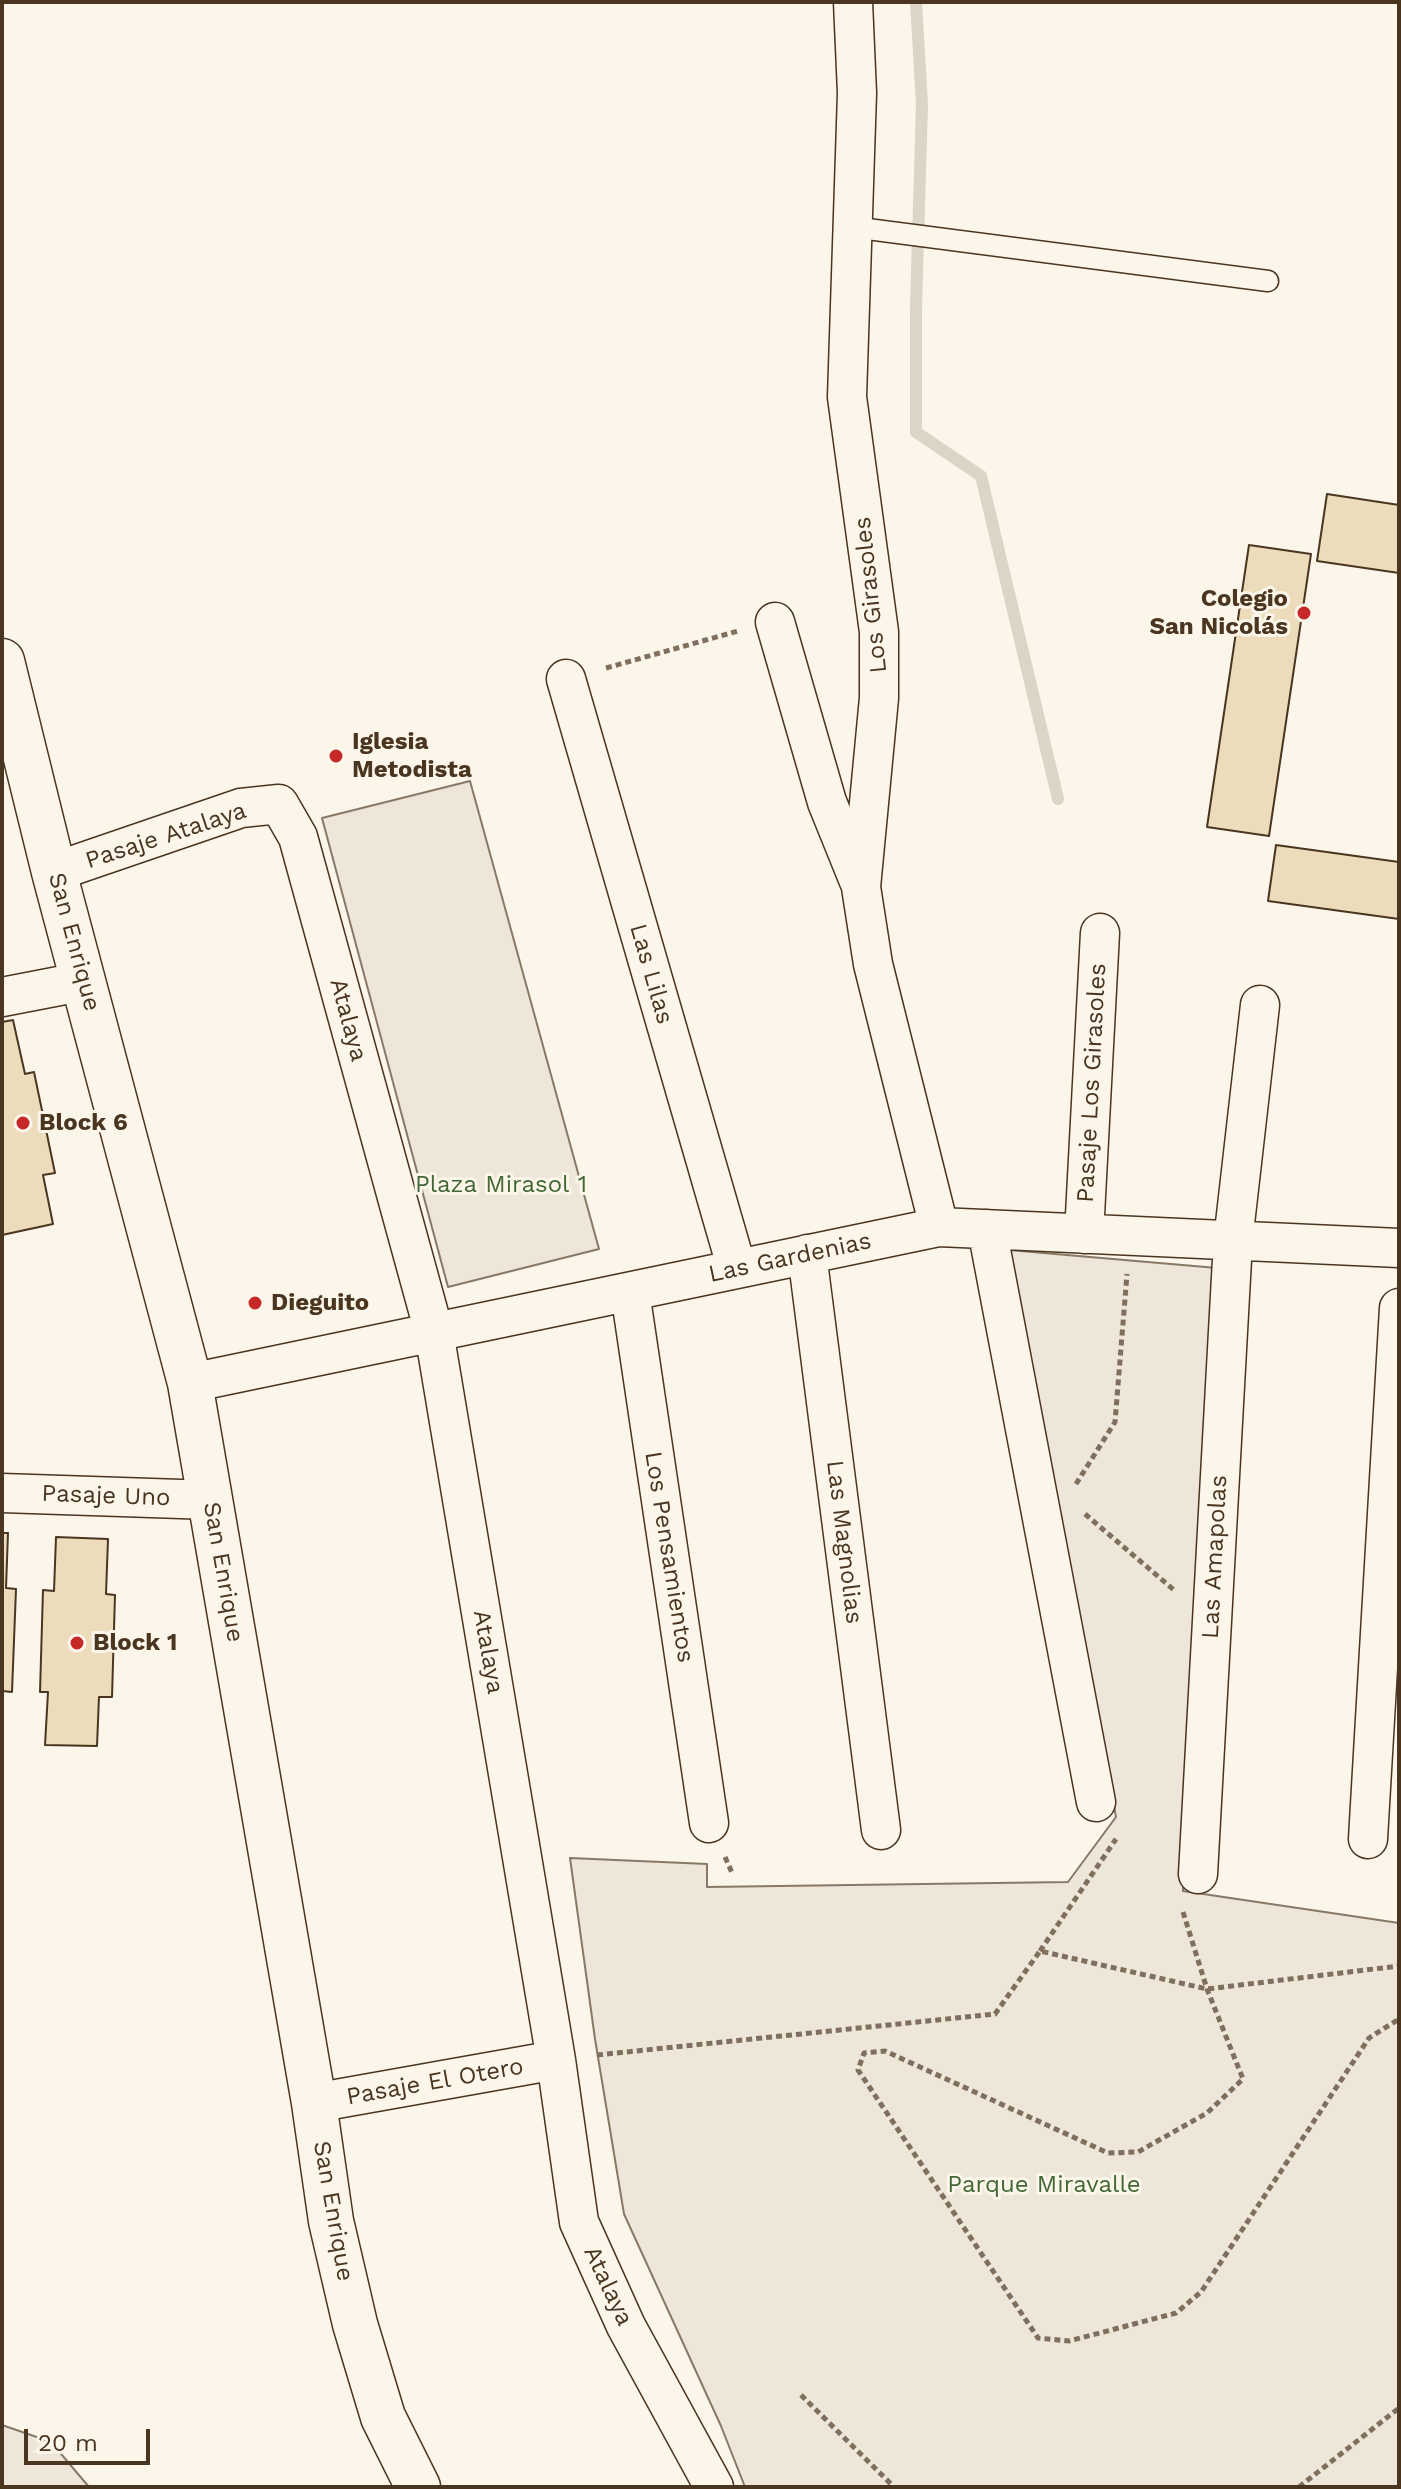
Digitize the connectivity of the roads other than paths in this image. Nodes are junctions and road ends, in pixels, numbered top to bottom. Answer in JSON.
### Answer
{"nodes":[{"id":1,"x":853,"y":2,"type":"edge"},
{"id":2,"x":852,"y":227,"type":"junction"},
{"id":3,"x":1268,"y":281,"type":"dead end"},
{"id":4,"x":775,"y":622,"type":"dead end"},
{"id":5,"x":2,"y":661,"type":"edge"},
{"id":6,"x":566,"y":679,"type":"road end"},
{"id":7,"x":279,"y":804,"type":"joint"},
{"id":8,"x":54,"y":872,"type":"junction"},
{"id":9,"x":861,"y":887,"type":"junction"},
{"id":10,"x":1100,"y":933,"type":"dead end"},
{"id":11,"x":85,"y":981,"type":"junction"},
{"id":12,"x":2,"y":997,"type":"edge"},
{"id":13,"x":1260,"y":1005,"type":"dead end"},
{"id":14,"x":939,"y":1227,"type":"junction"},
{"id":15,"x":987,"y":1229,"type":"junction"},
{"id":16,"x":1084,"y":1234,"type":"junction"},
{"id":17,"x":1233,"y":1241,"type":"junction"},
{"id":18,"x":1399,"y":1248,"type":"edge"},
{"id":19,"x":807,"y":1254,"type":"junction"},
{"id":20,"x":737,"y":1269,"type":"junction"},
{"id":21,"x":630,"y":1292,"type":"junction"},
{"id":22,"x":1399,"y":1308,"type":"edge"},
{"id":23,"x":434,"y":1332,"type":"junction"},
{"id":24,"x":190,"y":1383,"type":"junction"},
{"id":25,"x":2,"y":1493,"type":"edge"},
{"id":26,"x":211,"y":1500,"type":"junction"},
{"id":27,"x":1096,"y":1802,"type":"dead end"},
{"id":28,"x":709,"y":1823,"type":"dead end"},
{"id":29,"x":881,"y":1830,"type":"dead end"},
{"id":30,"x":1368,"y":1839,"type":"dead end"},
{"id":31,"x":1198,"y":1874,"type":"dead end"},
{"id":32,"x":556,"y":2060,"type":"junction"},
{"id":33,"x":314,"y":2103,"type":"junction"},
{"id":34,"x":418,"y":2487,"type":"edge"},
{"id":35,"x":714,"y":2487,"type":"edge"}],
"edges":[{"from":1,"to":2,"type":"street","name":"Los Girasoles"},
{"from":2,"to":3,"type":"lane"},
{"from":2,"to":9,"type":"street","name":"Los Girasoles"},
{"from":4,"to":9,"type":"street"},
{"from":5,"to":8,"type":"street","name":"San Enrique"},
{"from":6,"to":20,"type":"street","name":"Las Lilas"},
{"from":7,"to":8,"type":"street","name":"Pasaje Atalaya"},
{"from":7,"to":23,"type":"street","name":"Atalaya"},
{"from":8,"to":11,"type":"street","name":"San Enrique"},
{"from":9,"to":14,"type":"street","name":"Los Girasoles"},
{"from":10,"to":16,"type":"street","name":"Pasaje Los Girasoles"},
{"from":11,"to":12,"type":"street"},
{"from":11,"to":24,"type":"street","name":"San Enrique"},
{"from":13,"to":17,"type":"street","name":"Las Amapolas"},
{"from":14,"to":15,"type":"street","name":"Las Gardenias"},
{"from":14,"to":19,"type":"street","name":"Las Gardenias"},
{"from":15,"to":16,"type":"street","name":"Las Gardenias"},
{"from":15,"to":27,"type":"street"},
{"from":16,"to":17,"type":"street","name":"Las Gardenias"},
{"from":17,"to":18,"type":"street","name":"Las Gardenias"},
{"from":17,"to":31,"type":"street","name":"Las Amapolas"},
{"from":19,"to":20,"type":"street","name":"Las Gardenias"},
{"from":19,"to":29,"type":"street","name":"Las Magnolias"},
{"from":20,"to":21,"type":"street","name":"Las Gardenias"},
{"from":21,"to":23,"type":"street","name":"Las Gardenias"},
{"from":21,"to":28,"type":"street","name":"Los Pensamientos"},
{"from":22,"to":30,"type":"street"},
{"from":23,"to":24,"type":"street","name":"Las Gardenias"},
{"from":23,"to":32,"type":"street","name":"Atalaya"},
{"from":24,"to":26,"type":"street","name":"San Enrique"},
{"from":25,"to":26,"type":"street","name":"Pasaje Uno"},
{"from":26,"to":33,"type":"street","name":"San Enrique"},
{"from":32,"to":33,"type":"street","name":"Pasaje El Otero"},
{"from":32,"to":35,"type":"street","name":"Atalaya"},
{"from":33,"to":34,"type":"street","name":"San Enrique"}]}
